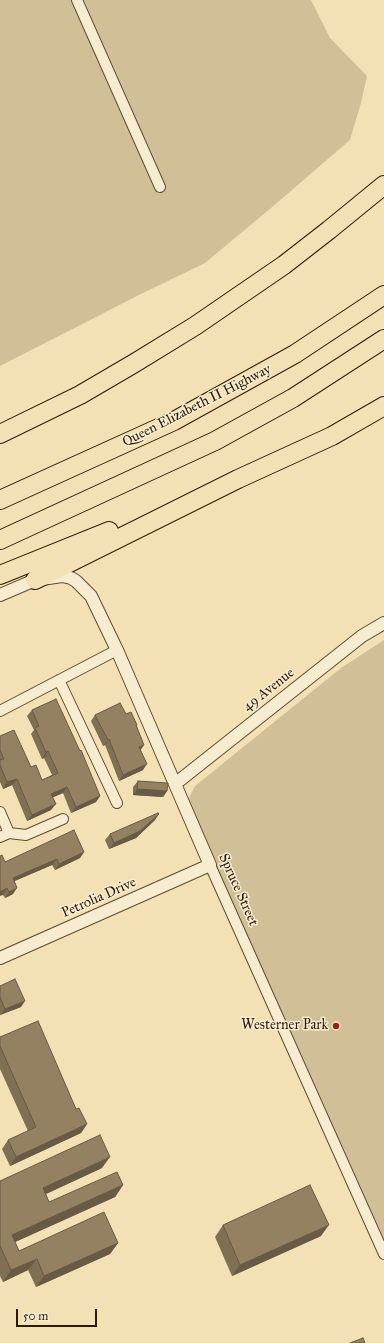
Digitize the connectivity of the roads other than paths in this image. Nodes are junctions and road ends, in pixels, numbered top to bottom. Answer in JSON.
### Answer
{"nodes":[{"id":1,"x":77,"y":0,"type":"edge"},
{"id":2,"x":160,"y":186,"type":"dead end"},
{"id":3,"x":381,"y":187,"type":"edge"},
{"id":4,"x":384,"y":295,"type":"edge"},
{"id":5,"x":384,"y":339,"type":"edge"},
{"id":6,"x":384,"y":406,"type":"edge"},
{"id":7,"x":0,"y":434,"type":"edge"},
{"id":8,"x":238,"y":480,"type":"junction"},
{"id":9,"x":0,"y":500,"type":"edge"},
{"id":10,"x":0,"y":540,"type":"edge"},
{"id":11,"x":0,"y":575,"type":"edge"},
{"id":12,"x":35,"y":580,"type":"junction"},
{"id":13,"x":0,"y":595,"type":"edge"},
{"id":14,"x":384,"y":623,"type":"edge"},
{"id":15,"x":117,"y":650,"type":"junction"},
{"id":16,"x":59,"y":680,"type":"junction"},
{"id":17,"x":0,"y":711,"type":"edge"},
{"id":18,"x":175,"y":784,"type":"junction"},
{"id":19,"x":117,"y":804,"type":"dead end"},
{"id":20,"x":0,"y":812,"type":"edge"},
{"id":21,"x":63,"y":819,"type":"dead end"},
{"id":22,"x":4,"y":835,"type":"edge"},
{"id":23,"x":210,"y":865,"type":"junction"},
{"id":24,"x":0,"y":958,"type":"edge"},
{"id":25,"x":384,"y":1254,"type":"edge"}],
"edges":[{"from":1,"to":2,"type":"street"},
{"from":3,"to":7,"type":"highway"},
{"from":4,"to":9,"type":"highway","name":"Queen Elizabeth II Highway"},
{"from":5,"to":10,"type":"highway"},
{"from":6,"to":8,"type":"highway"},
{"from":8,"to":11,"type":"highway"},
{"from":8,"to":12,"type":"highway"},
{"from":12,"to":13,"type":"street","name":"Spruce Street"},
{"from":12,"to":15,"type":"street","name":"Spruce Street"},
{"from":14,"to":18,"type":"street","name":"49 Avenue"},
{"from":15,"to":16,"type":"street"},
{"from":15,"to":18,"type":"street","name":"Spruce Street"},
{"from":16,"to":17,"type":"street"},
{"from":16,"to":19,"type":"street"},
{"from":18,"to":23,"type":"street","name":"Spruce Street"},
{"from":20,"to":22,"type":"street"},
{"from":21,"to":22,"type":"street"},
{"from":23,"to":24,"type":"street","name":"Petrolia Drive"},
{"from":23,"to":25,"type":"street","name":"Spruce Street"}]}
